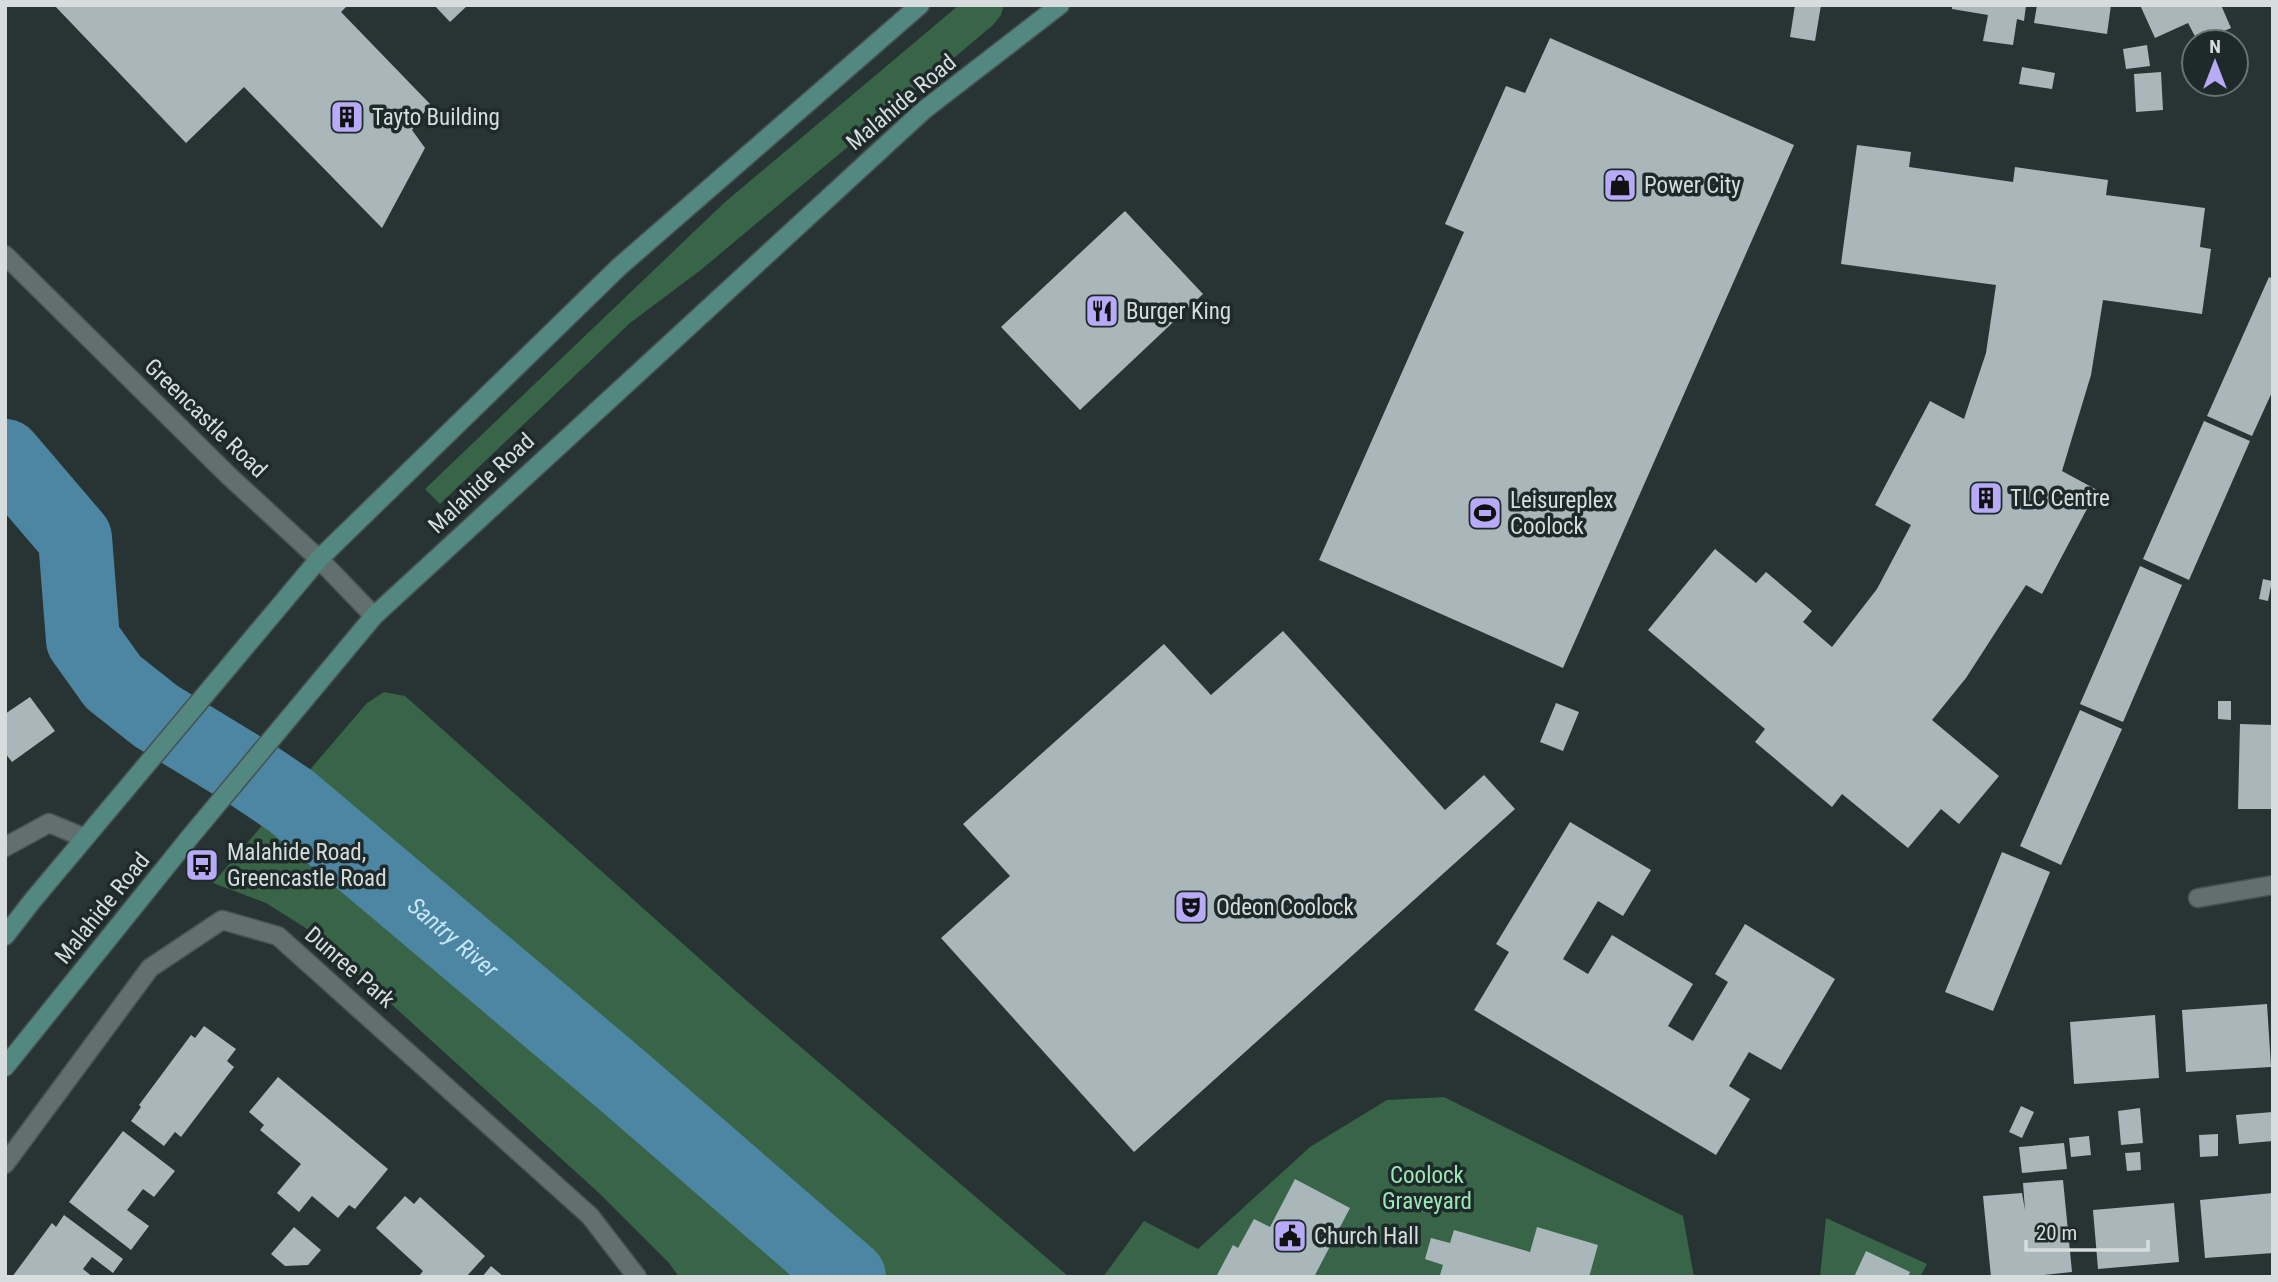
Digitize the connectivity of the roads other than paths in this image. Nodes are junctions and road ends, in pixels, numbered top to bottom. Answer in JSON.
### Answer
{"nodes":[{"id":1,"x":920,"y":5,"type":"edge"},
{"id":2,"x":1060,"y":5,"type":"edge"},
{"id":3,"x":5,"y":255,"type":"edge"},
{"id":4,"x":318,"y":559,"type":"junction"},
{"id":5,"x":374,"y":616,"type":"junction"},
{"id":6,"x":85,"y":838,"type":"junction"},
{"id":7,"x":5,"y":847,"type":"edge"},
{"id":8,"x":2273,"y":885,"type":"edge"},
{"id":9,"x":2198,"y":898,"type":"dead end"},
{"id":10,"x":5,"y":936,"type":"edge"},
{"id":11,"x":5,"y":1067,"type":"edge"},
{"id":12,"x":5,"y":1164,"type":"edge"},
{"id":13,"x":637,"y":1277,"type":"edge"}],
"edges":[{"from":1,"to":4,"type":"main road"},
{"from":2,"to":5,"type":"main road","name":"Malahide Road"},
{"from":3,"to":4,"type":"street","name":"Greencastle Road"},
{"from":4,"to":5,"type":"street","name":"Greencastle Road"},
{"from":4,"to":6,"type":"main road"},
{"from":5,"to":11,"type":"main road","name":"Malahide Road"},
{"from":6,"to":7,"type":"street"},
{"from":6,"to":10,"type":"main road"},
{"from":8,"to":9,"type":"street"},
{"from":12,"to":13,"type":"street","name":"Dunree Park"}]}
